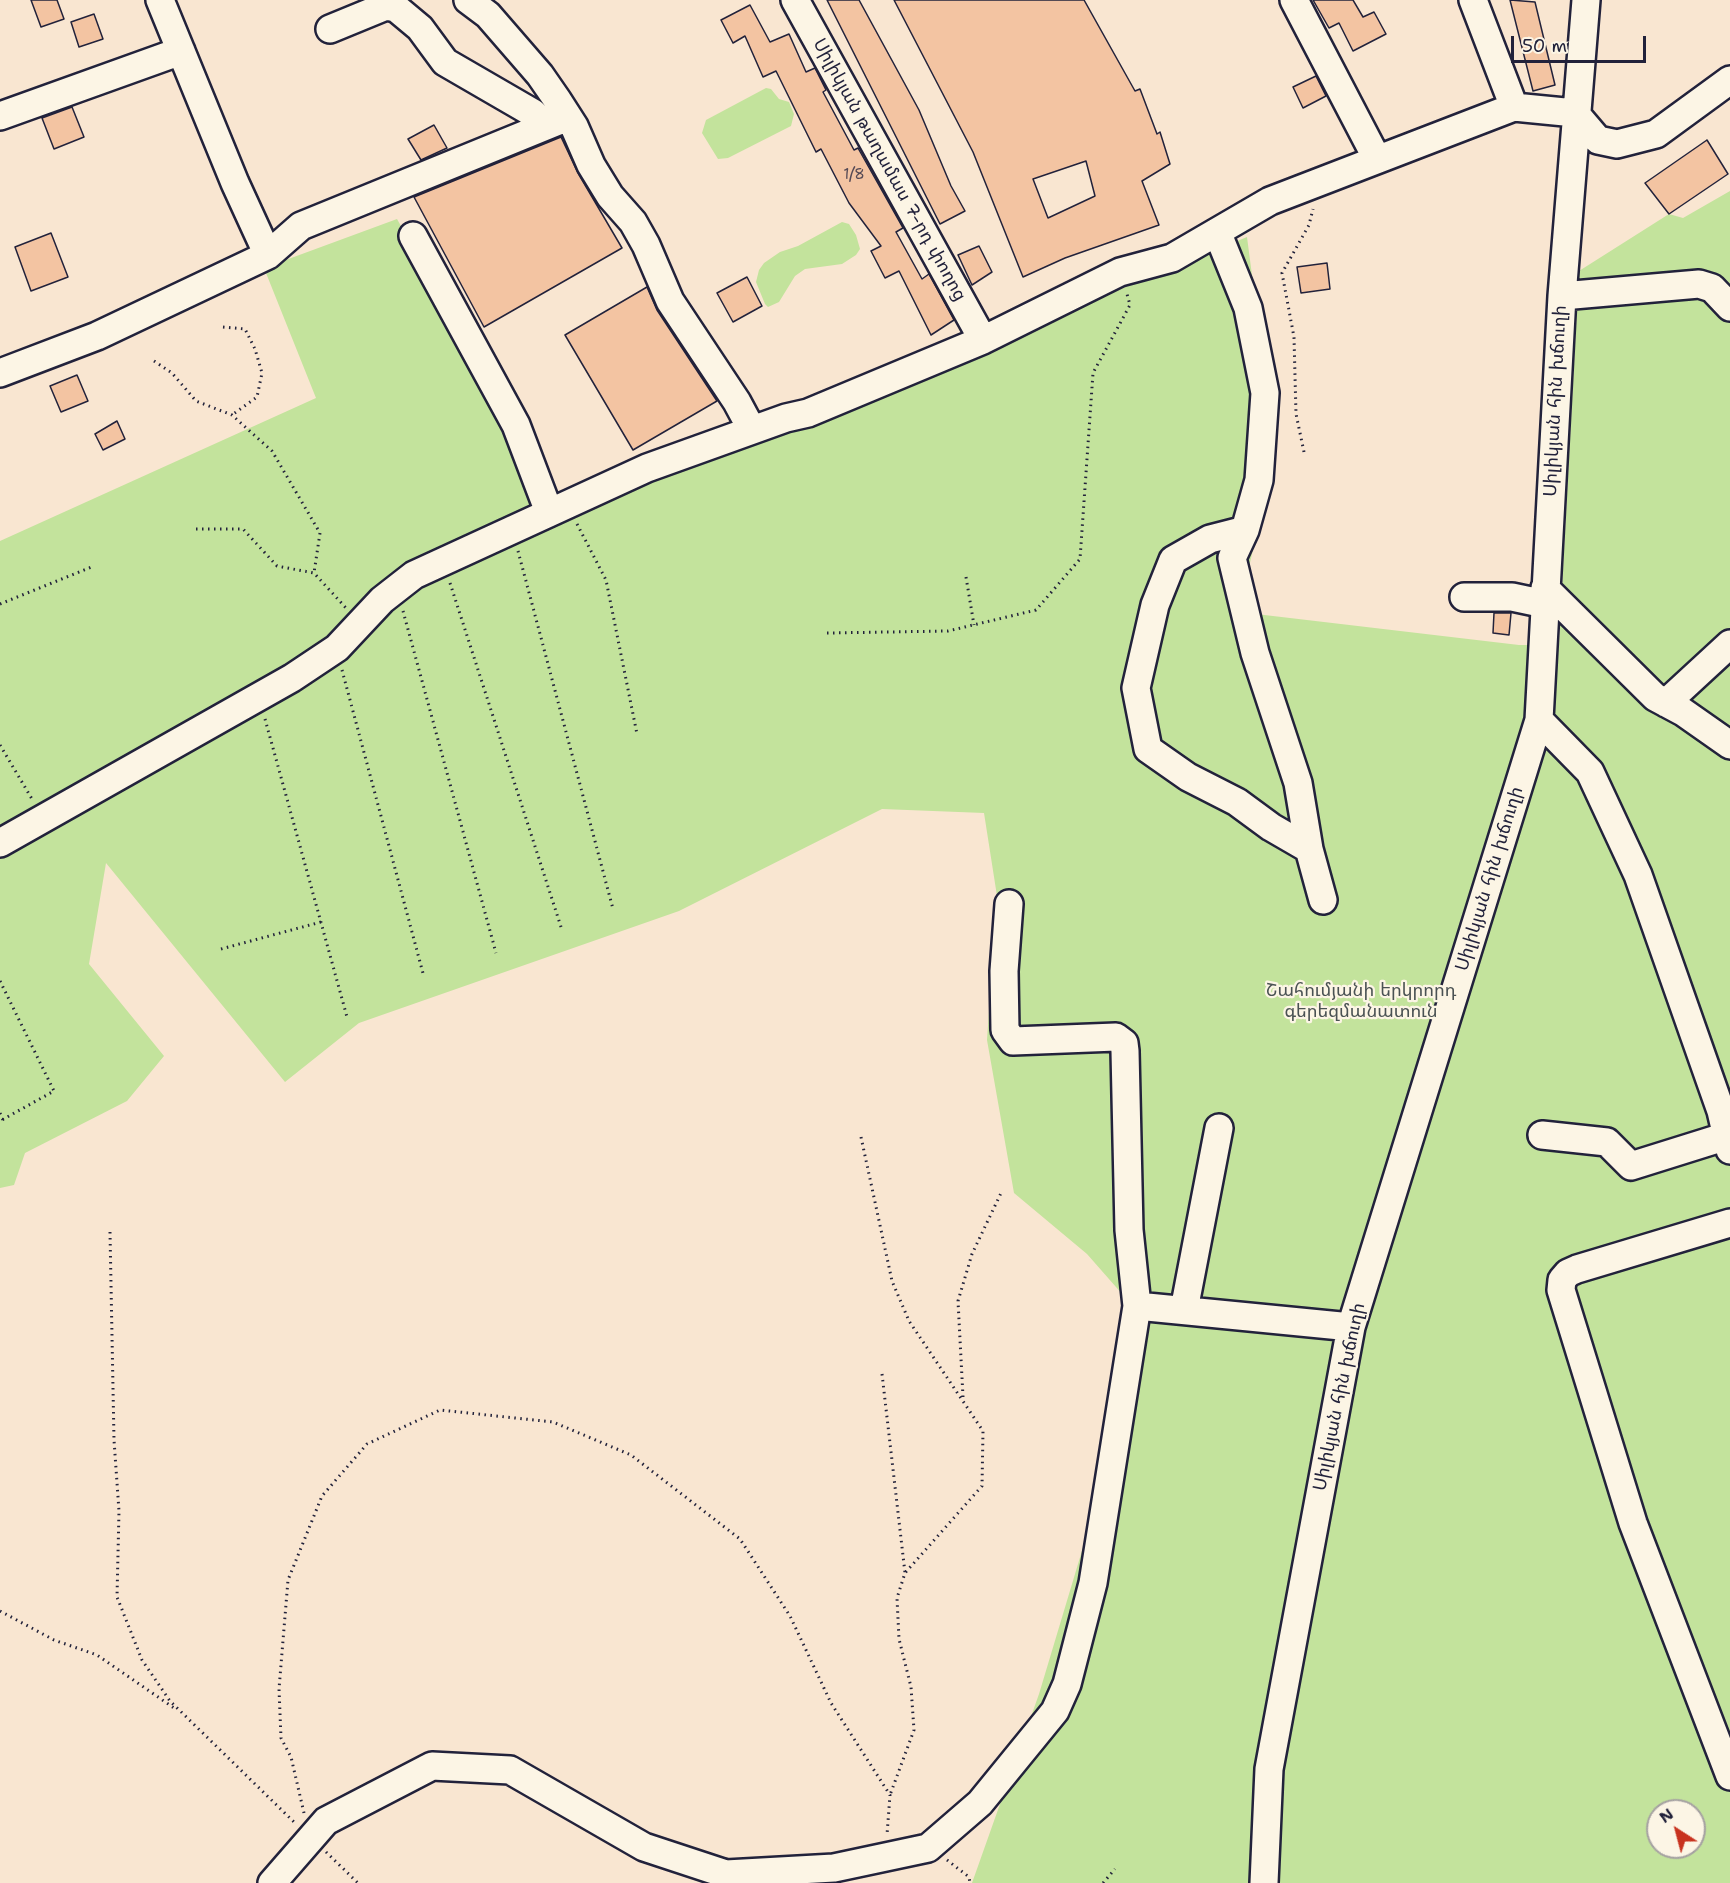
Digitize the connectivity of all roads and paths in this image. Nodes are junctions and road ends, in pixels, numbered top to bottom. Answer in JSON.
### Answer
{"nodes":[{"id":1,"x":160,"y":0,"type":"edge"},
{"id":2,"x":468,"y":0,"type":"edge"},
{"id":3,"x":795,"y":0,"type":"edge"},
{"id":4,"x":1294,"y":0,"type":"edge"},
{"id":5,"x":1473,"y":0,"type":"edge"},
{"id":6,"x":1586,"y":0,"type":"edge"},
{"id":7,"x":330,"y":29,"type":"dead end"},
{"id":8,"x":181,"y":51,"type":"junction"},
{"id":9,"x":1730,"y":80,"type":"edge"},
{"id":10,"x":1514,"y":107,"type":"junction"},
{"id":11,"x":1575,"y":113,"type":"junction"},
{"id":12,"x":0,"y":116,"type":"edge"},
{"id":13,"x":556,"y":121,"type":"junction"},
{"id":14,"x":1377,"y":159,"type":"junction"},
{"id":15,"x":1320,"y":184,"type":"junction"},
{"id":16,"x":1218,"y":234,"type":"junction"},
{"id":17,"x":413,"y":236,"type":"dead end"},
{"id":18,"x":268,"y":255,"type":"junction"},
{"id":19,"x":1120,"y":272,"type":"junction"},
{"id":20,"x":1562,"y":296,"type":"junction"},
{"id":21,"x":1730,"y":308,"type":"edge"},
{"id":22,"x":223,"y":327,"type":"dead end"},
{"id":23,"x":983,"y":340,"type":"junction"},
{"id":24,"x":154,"y":361,"type":"dead end"},
{"id":25,"x":0,"y":373,"type":"edge"},
{"id":26,"x":232,"y":415,"type":"junction"},
{"id":27,"x":752,"y":430,"type":"junction"},
{"id":28,"x":1304,"y":452,"type":"dead end"},
{"id":29,"x":558,"y":508,"type":"junction"},
{"id":30,"x":196,"y":529,"type":"dead end"},
{"id":31,"x":512,"y":529,"type":"junction"},
{"id":32,"x":1245,"y":530,"type":"junction"},
{"id":33,"x":443,"y":561,"type":"junction"},
{"id":34,"x":94,"y":566,"type":"dead end"},
{"id":35,"x":314,"y":573,"type":"junction"},
{"id":36,"x":966,"y":577,"type":"dead end"},
{"id":37,"x":397,"y":589,"type":"junction"},
{"id":38,"x":1545,"y":596,"type":"junction"},
{"id":39,"x":1464,"y":597,"type":"dead end"},
{"id":40,"x":0,"y":604,"type":"edge"},
{"id":41,"x":359,"y":622,"type":"junction"},
{"id":42,"x":974,"y":625,"type":"junction"},
{"id":43,"x":827,"y":633,"type":"dead end"},
{"id":44,"x":1730,"y":644,"type":"edge"},
{"id":45,"x":336,"y":648,"type":"junction"},
{"id":46,"x":259,"y":697,"type":"junction"},
{"id":47,"x":1666,"y":703,"type":"junction"},
{"id":48,"x":1539,"y":720,"type":"junction"},
{"id":49,"x":637,"y":734,"type":"dead end"},
{"id":50,"x":0,"y":744,"type":"edge"},
{"id":51,"x":1730,"y":746,"type":"edge"},
{"id":52,"x":44,"y":818,"type":"junction"},
{"id":53,"x":0,"y":843,"type":"edge"},
{"id":54,"x":1309,"y":849,"type":"junction"},
{"id":55,"x":1323,"y":900,"type":"dead end"},
{"id":56,"x":1009,"y":904,"type":"dead end"},
{"id":57,"x":613,"y":909,"type":"dead end"},
{"id":58,"x":321,"y":922,"type":"junction"},
{"id":59,"x":562,"y":930,"type":"dead end"},
{"id":60,"x":221,"y":949,"type":"dead end"},
{"id":61,"x":496,"y":953,"type":"dead end"},
{"id":62,"x":424,"y":977,"type":"dead end"},
{"id":63,"x":0,"y":981,"type":"edge"},
{"id":64,"x":347,"y":1017,"type":"dead end"},
{"id":65,"x":0,"y":1113,"type":"edge"},
{"id":66,"x":2,"y":1121,"type":"edge"},
{"id":67,"x":1219,"y":1128,"type":"dead end"},
{"id":68,"x":1542,"y":1135,"type":"dead end"},
{"id":69,"x":861,"y":1137,"type":"dead end"},
{"id":70,"x":1728,"y":1143,"type":"edge"},
{"id":71,"x":1002,"y":1191,"type":"dead end"},
{"id":72,"x":1730,"y":1223,"type":"edge"},
{"id":73,"x":110,"y":1232,"type":"dead end"},
{"id":74,"x":1137,"y":1306,"type":"junction"},
{"id":75,"x":1184,"y":1310,"type":"junction"},
{"id":76,"x":1351,"y":1327,"type":"junction"},
{"id":77,"x":882,"y":1374,"type":"dead end"},
{"id":78,"x":963,"y":1399,"type":"junction"},
{"id":79,"x":905,"y":1573,"type":"junction"},
{"id":80,"x":0,"y":1611,"type":"edge"},
{"id":81,"x":185,"y":1716,"type":"junction"},
{"id":82,"x":1730,"y":1776,"type":"edge"},
{"id":83,"x":890,"y":1795,"type":"junction"},
{"id":84,"x":310,"y":1839,"type":"junction"},
{"id":85,"x":928,"y":1848,"type":"junction"},
{"id":86,"x":885,"y":1858,"type":"junction"},
{"id":87,"x":1115,"y":1869,"type":"dead end"},
{"id":88,"x":823,"y":1876,"type":"edge"},
{"id":89,"x":731,"y":1878,"type":"edge"},
{"id":90,"x":272,"y":1883,"type":"edge"},
{"id":91,"x":358,"y":1883,"type":"edge"},
{"id":92,"x":970,"y":1883,"type":"edge"},
{"id":93,"x":1103,"y":1883,"type":"edge"},
{"id":94,"x":1264,"y":1883,"type":"edge"}],
"edges":[{"from":1,"to":8,"type":"street"},
{"from":2,"to":13,"type":"street"},
{"from":3,"to":23,"type":"street","name":"Սիլիկյան թաղամաս 7-րդ փողոց"},
{"from":4,"to":14,"type":"street"},
{"from":5,"to":10,"type":"street"},
{"from":6,"to":11,"type":"street","name":"Սիլիկյան հին խճուղի"},
{"from":7,"to":13,"type":"street"},
{"from":8,"to":12,"type":"street"},
{"from":8,"to":18,"type":"street"},
{"from":9,"to":11,"type":"street"},
{"from":10,"to":11,"type":"street"},
{"from":10,"to":14,"type":"street"},
{"from":11,"to":20,"type":"street","name":"Սիլիկյան հին խճուղի"},
{"from":13,"to":18,"type":"street"},
{"from":13,"to":27,"type":"street"},
{"from":14,"to":15,"type":"street"},
{"from":15,"to":16,"type":"street"},
{"from":15,"to":28,"type":"path"},
{"from":16,"to":19,"type":"street"},
{"from":16,"to":32,"type":"street"},
{"from":17,"to":29,"type":"street"},
{"from":18,"to":25,"type":"street"},
{"from":19,"to":23,"type":"street"},
{"from":19,"to":42,"type":"path"},
{"from":20,"to":21,"type":"street"},
{"from":20,"to":38,"type":"street","name":"Սիլիկյան հին խճուղի"},
{"from":22,"to":26,"type":"path"},
{"from":23,"to":27,"type":"street"},
{"from":24,"to":26,"type":"path"},
{"from":26,"to":35,"type":"path"},
{"from":27,"to":29,"type":"street"},
{"from":29,"to":31,"type":"street"},
{"from":29,"to":49,"type":"path"},
{"from":30,"to":35,"type":"path"},
{"from":31,"to":33,"type":"street"},
{"from":31,"to":57,"type":"path"},
{"from":32,"to":54,"type":"street"},
{"from":32,"to":54,"type":"street"},
{"from":33,"to":37,"type":"street"},
{"from":33,"to":59,"type":"path"},
{"from":34,"to":40,"type":"path"},
{"from":35,"to":41,"type":"path"},
{"from":36,"to":42,"type":"path"},
{"from":37,"to":41,"type":"street"},
{"from":37,"to":61,"type":"path"},
{"from":38,"to":39,"type":"street"},
{"from":38,"to":47,"type":"street"},
{"from":38,"to":48,"type":"street","name":"Սիլիկյան հին խճուղի"},
{"from":41,"to":45,"type":"street"},
{"from":42,"to":43,"type":"path"},
{"from":44,"to":47,"type":"street"},
{"from":45,"to":46,"type":"street"},
{"from":45,"to":62,"type":"path"},
{"from":46,"to":52,"type":"street"},
{"from":46,"to":58,"type":"path"},
{"from":47,"to":51,"type":"street"},
{"from":48,"to":70,"type":"street"},
{"from":48,"to":76,"type":"street","name":"Սիլիկյան հին խճուղի"},
{"from":50,"to":52,"type":"path"},
{"from":52,"to":53,"type":"street"},
{"from":54,"to":55,"type":"street"},
{"from":56,"to":74,"type":"street"},
{"from":58,"to":60,"type":"path"},
{"from":58,"to":64,"type":"path"},
{"from":63,"to":66,"type":"path"},
{"from":65,"to":66,"type":"path"},
{"from":67,"to":75,"type":"street"},
{"from":68,"to":70,"type":"street"},
{"from":69,"to":78,"type":"path"},
{"from":71,"to":78,"type":"path"},
{"from":72,"to":82,"type":"street"},
{"from":73,"to":81,"type":"path"},
{"from":74,"to":75,"type":"street"},
{"from":74,"to":85,"type":"street"},
{"from":75,"to":76,"type":"street"},
{"from":76,"to":94,"type":"street","name":"Սիլիկյան հին խճուղի"},
{"from":77,"to":79,"type":"path"},
{"from":78,"to":79,"type":"path"},
{"from":79,"to":83,"type":"path"},
{"from":80,"to":81,"type":"path"},
{"from":81,"to":84,"type":"path"},
{"from":83,"to":84,"type":"path"},
{"from":83,"to":86,"type":"path"},
{"from":84,"to":89,"type":"street"},
{"from":84,"to":90,"type":"street"},
{"from":84,"to":91,"type":"path"},
{"from":85,"to":86,"type":"street"},
{"from":85,"to":92,"type":"path"},
{"from":86,"to":88,"type":"street"},
{"from":87,"to":93,"type":"path"},
{"from":88,"to":89,"type":"street"}]}
